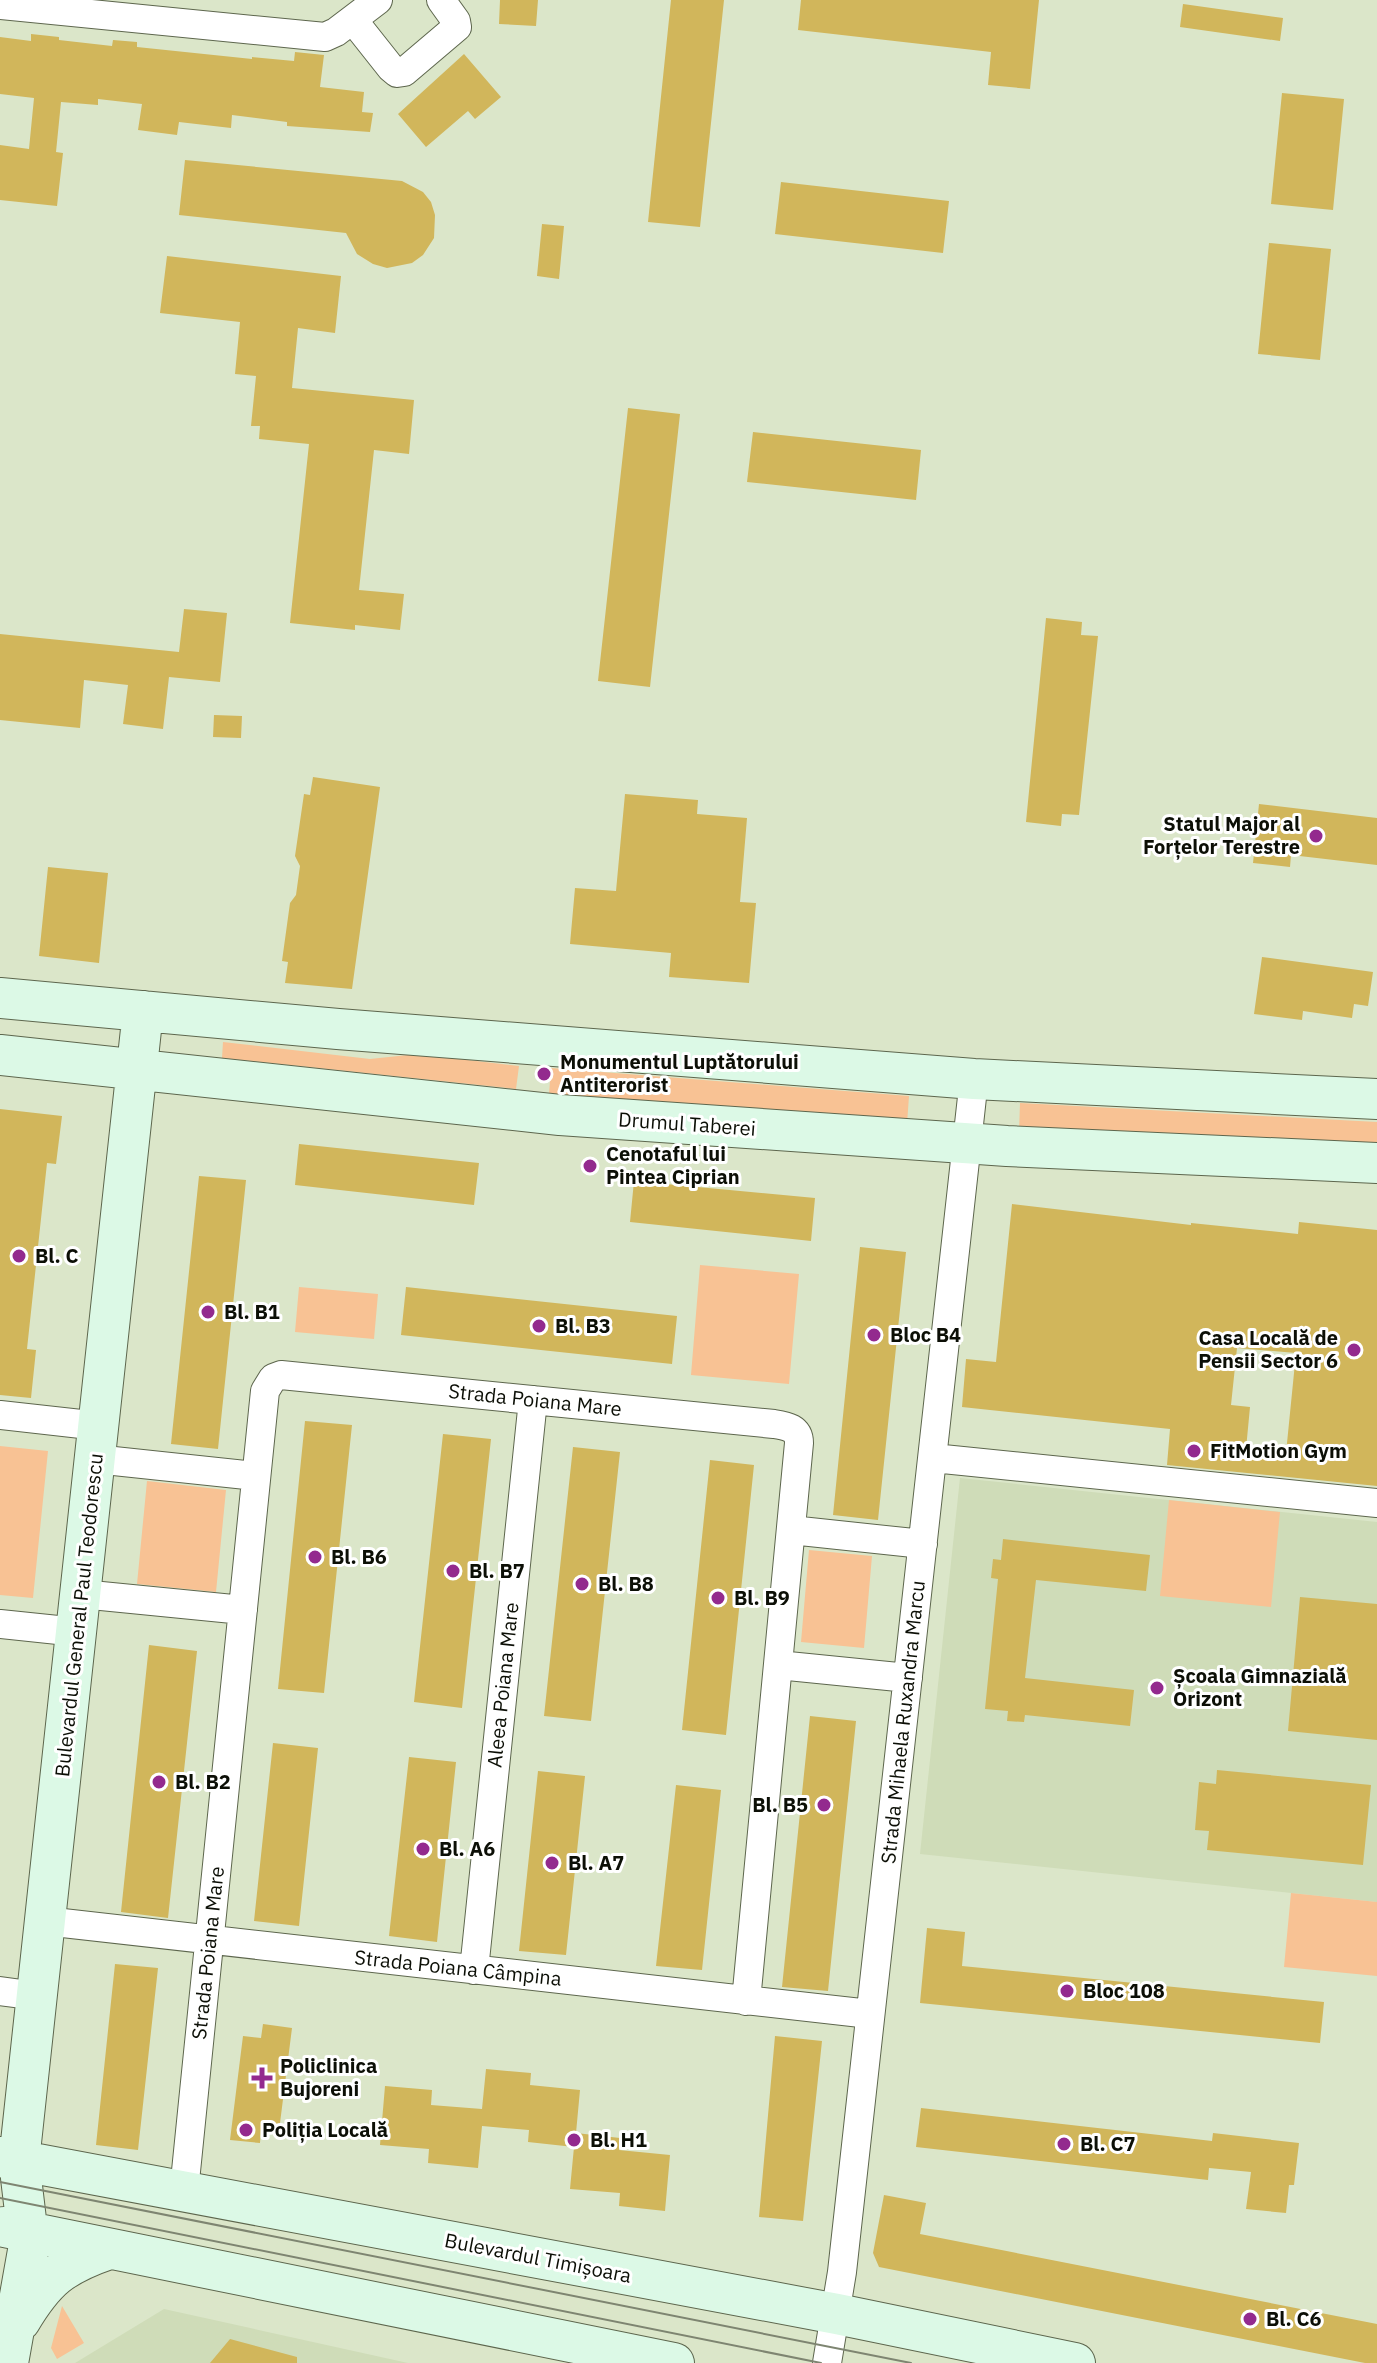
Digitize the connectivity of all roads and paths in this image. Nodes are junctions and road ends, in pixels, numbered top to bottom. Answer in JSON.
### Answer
{"nodes":[{"id":1,"x":378,"y":0,"type":"edge"},
{"id":2,"x":441,"y":0,"type":"edge"},
{"id":3,"x":10,"y":4,"type":"edge"},
{"id":4,"x":353,"y":20,"type":"junction"},
{"id":5,"x":0,"y":998,"type":"edge"},
{"id":6,"x":143,"y":1011,"type":"junction"},
{"id":7,"x":0,"y":1055,"type":"edge"},
{"id":8,"x":137,"y":1069,"type":"junction"},
{"id":9,"x":974,"y":1079,"type":"junction"},
{"id":10,"x":1377,"y":1099,"type":"edge"},
{"id":11,"x":968,"y":1144,"type":"junction"},
{"id":12,"x":1377,"y":1163,"type":"edge"},
{"id":13,"x":533,"y":1400,"type":"junction"},
{"id":14,"x":0,"y":1415,"type":"edge"},
{"id":15,"x":97,"y":1442,"type":"junction"},
{"id":16,"x":933,"y":1458,"type":"junction"},
{"id":17,"x":256,"y":1476,"type":"junction"},
{"id":18,"x":1377,"y":1503,"type":"edge"},
{"id":19,"x":791,"y":1530,"type":"junction"},
{"id":20,"x":923,"y":1544,"type":"junction"},
{"id":21,"x":243,"y":1610,"type":"junction"},
{"id":22,"x":79,"y":1613,"type":"junction"},
{"id":23,"x":0,"y":1624,"type":"edge"},
{"id":24,"x":778,"y":1665,"type":"junction"},
{"id":25,"x":908,"y":1678,"type":"junction"},
{"id":26,"x":45,"y":1921,"type":"junction"},
{"id":27,"x":209,"y":1940,"type":"junction"},
{"id":28,"x":474,"y":1970,"type":"junction"},
{"id":29,"x":19,"y":1993,"type":"edge"},
{"id":30,"x":746,"y":2001,"type":"junction"},
{"id":31,"x":870,"y":2014,"type":"junction"},
{"id":32,"x":10,"y":2159,"type":"edge"},
{"id":33,"x":184,"y":2191,"type":"junction"},
{"id":34,"x":0,"y":2198,"type":"edge"},
{"id":35,"x":14,"y":2230,"type":"edge"},
{"id":36,"x":109,"y":2249,"type":"junction"},
{"id":37,"x":837,"y":2314,"type":"junction"},
{"id":38,"x":12,"y":2345,"type":"edge"},
{"id":39,"x":674,"y":2363,"type":"edge"},
{"id":40,"x":827,"y":2363,"type":"edge"},
{"id":41,"x":1075,"y":2363,"type":"edge"}],
"edges":[{"from":1,"to":4,"type":"street"},
{"from":2,"to":4,"type":"street"},
{"from":3,"to":4,"type":"street"},
{"from":5,"to":6,"type":"main road"},
{"from":6,"to":8,"type":"main road","name":"Bulevardul General Paul Teodorescu"},
{"from":6,"to":9,"type":"main road"},
{"from":7,"to":8,"type":"main road","name":"Drumul Taberei"},
{"from":8,"to":11,"type":"main road","name":"Drumul Taberei"},
{"from":8,"to":15,"type":"main road","name":"Bulevardul General Paul Teodorescu"},
{"from":9,"to":10,"type":"main road"},
{"from":9,"to":11,"type":"street","name":"Strada Mihaela Ruxandra Marcu"},
{"from":11,"to":12,"type":"main road","name":"Drumul Taberei"},
{"from":11,"to":16,"type":"street","name":"Strada Mihaela Ruxandra Marcu"},
{"from":13,"to":17,"type":"street","name":"Strada Poiana Mare"},
{"from":13,"to":19,"type":"street","name":"Strada Poiana Mare"},
{"from":13,"to":28,"type":"street","name":"Aleea Poiana Mare"},
{"from":14,"to":15,"type":"street"},
{"from":15,"to":17,"type":"street"},
{"from":15,"to":22,"type":"main road","name":"Bulevardul General Paul Teodorescu"},
{"from":16,"to":18,"type":"street"},
{"from":16,"to":20,"type":"street","name":"Strada Mihaela Ruxandra Marcu"},
{"from":17,"to":21,"type":"street","name":"Strada Poiana Mare"},
{"from":19,"to":20,"type":"street"},
{"from":19,"to":24,"type":"street","name":"Strada Poiana Mare"},
{"from":20,"to":25,"type":"street","name":"Strada Mihaela Ruxandra Marcu"},
{"from":21,"to":22,"type":"street"},
{"from":21,"to":27,"type":"street","name":"Strada Poiana Mare"},
{"from":22,"to":23,"type":"street"},
{"from":22,"to":26,"type":"main road","name":"Bulevardul General Paul Teodorescu"},
{"from":24,"to":25,"type":"street"},
{"from":24,"to":30,"type":"street","name":"Strada Poiana Mare"},
{"from":25,"to":31,"type":"street","name":"Strada Mihaela Ruxandra Marcu"},
{"from":26,"to":27,"type":"street","name":"Strada Poiana Câmpina"},
{"from":26,"to":29,"type":"main road","name":"Bulevardul General Paul Teodorescu"},
{"from":27,"to":28,"type":"street","name":"Strada Poiana Câmpina"},
{"from":27,"to":33,"type":"street","name":"Strada Poiana Mare"},
{"from":28,"to":30,"type":"street","name":"Strada Poiana Câmpina"},
{"from":29,"to":32,"type":"main road","name":"Bulevardul General Paul Teodorescu"},
{"from":30,"to":31,"type":"street","name":"Strada Poiana Câmpina"},
{"from":31,"to":37,"type":"street","name":"Strada Mihaela Ruxandra Marcu"},
{"from":32,"to":33,"type":"main road","name":"Bulevardul Timișoara"},
{"from":32,"to":34,"type":"main road","name":"Bulevardul General Paul Teodorescu"},
{"from":32,"to":35,"type":"main road","name":"Bulevardul General Paul Teodorescu"},
{"from":33,"to":37,"type":"main road","name":"Bulevardul Timișoara"},
{"from":35,"to":36,"type":"main road"},
{"from":35,"to":38,"type":"main road","name":"Bulevardul General Paul Teodorescu"},
{"from":36,"to":38,"type":"main road"},
{"from":36,"to":39,"type":"main road"},
{"from":37,"to":40,"type":"street","name":"Strada Mihaela Ruxandra Marcu"},
{"from":37,"to":41,"type":"main road","name":"Bulevardul Timișoara"}]}
